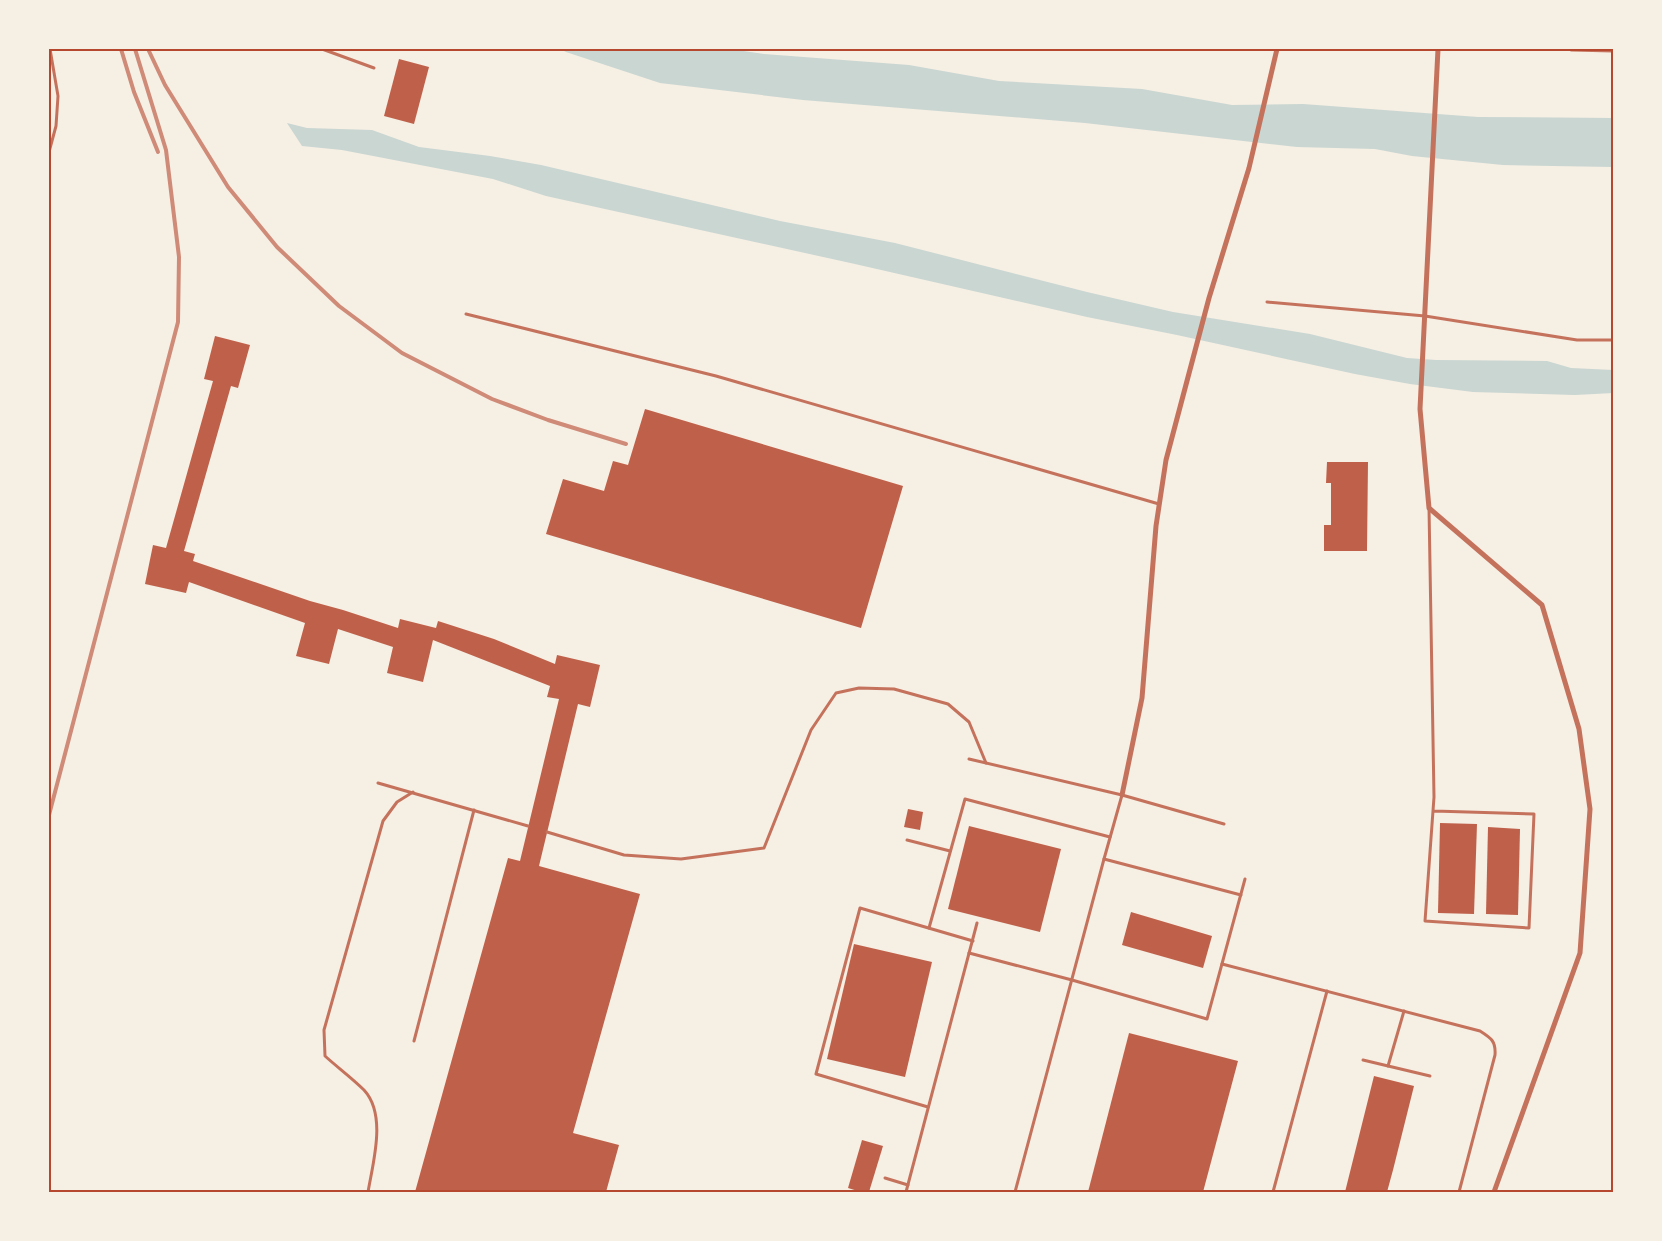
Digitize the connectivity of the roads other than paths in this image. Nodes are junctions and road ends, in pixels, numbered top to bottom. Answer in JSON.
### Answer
{"nodes":[{"id":1,"x":50,"y":49,"type":"edge"},
{"id":2,"x":322,"y":49,"type":"edge"},
{"id":3,"x":1277,"y":49,"type":"edge"},
{"id":4,"x":1438,"y":49,"type":"edge"},
{"id":5,"x":1572,"y":49,"type":"edge"},
{"id":6,"x":1593,"y":49,"type":"edge"},
{"id":7,"x":1613,"y":50,"type":"edge"},
{"id":8,"x":374,"y":68,"type":"dead end"},
{"id":9,"x":49,"y":152,"type":"edge"},
{"id":10,"x":1267,"y":302,"type":"dead end"},
{"id":11,"x":466,"y":314,"type":"dead end"},
{"id":12,"x":1425,"y":316,"type":"junction"},
{"id":13,"x":1613,"y":340,"type":"edge"},
{"id":14,"x":1159,"y":504,"type":"junction"},
{"id":15,"x":1429,"y":508,"type":"junction"},
{"id":16,"x":969,"y":759,"type":"dead end"},
{"id":17,"x":986,"y":763,"type":"junction"},
{"id":18,"x":378,"y":783,"type":"dead end"},
{"id":19,"x":413,"y":792,"type":"junction"},
{"id":20,"x":1122,"y":795,"type":"junction"},
{"id":21,"x":474,"y":810,"type":"junction"},
{"id":22,"x":1434,"y":810,"type":"junction"},
{"id":23,"x":1224,"y":824,"type":"dead end"},
{"id":24,"x":528,"y":826,"type":"dead end"},
{"id":25,"x":547,"y":832,"type":"dead end"},
{"id":26,"x":1110,"y":837,"type":"junction"},
{"id":27,"x":907,"y":840,"type":"dead end"},
{"id":28,"x":950,"y":851,"type":"junction"},
{"id":29,"x":1104,"y":859,"type":"junction"},
{"id":30,"x":1245,"y":878,"type":"dead end"},
{"id":31,"x":1241,"y":895,"type":"junction"},
{"id":32,"x":977,"y":923,"type":"dead end"},
{"id":33,"x":928,"y":928,"type":"junction"},
{"id":34,"x":973,"y":941,"type":"junction"},
{"id":35,"x":970,"y":953,"type":"junction"},
{"id":36,"x":1222,"y":964,"type":"junction"},
{"id":37,"x":1072,"y":980,"type":"junction"},
{"id":38,"x":1327,"y":991,"type":"junction"},
{"id":39,"x":1404,"y":1011,"type":"junction"},
{"id":40,"x":414,"y":1041,"type":"dead end"},
{"id":41,"x":1363,"y":1060,"type":"dead end"},
{"id":42,"x":1388,"y":1066,"type":"junction"},
{"id":43,"x":1430,"y":1076,"type":"dead end"},
{"id":44,"x":928,"y":1107,"type":"junction"},
{"id":45,"x":885,"y":1178,"type":"dead end"},
{"id":46,"x":908,"y":1184,"type":"junction"},
{"id":47,"x":368,"y":1192,"type":"edge"},
{"id":48,"x":906,"y":1192,"type":"edge"},
{"id":49,"x":1015,"y":1192,"type":"edge"},
{"id":50,"x":1273,"y":1192,"type":"edge"},
{"id":51,"x":1459,"y":1192,"type":"edge"},
{"id":52,"x":1494,"y":1192,"type":"edge"}],
"edges":[{"from":1,"to":9,"type":"lane"},
{"from":2,"to":8,"type":"lane"},
{"from":3,"to":14,"type":"street"},
{"from":4,"to":12,"type":"street"},
{"from":5,"to":6,"type":"street"},
{"from":6,"to":7,"type":"street"},
{"from":10,"to":12,"type":"lane"},
{"from":11,"to":14,"type":"lane"},
{"from":12,"to":13,"type":"lane"},
{"from":12,"to":15,"type":"street"},
{"from":14,"to":20,"type":"street"},
{"from":15,"to":22,"type":"lane"},
{"from":15,"to":52,"type":"street"},
{"from":16,"to":17,"type":"lane"},
{"from":17,"to":20,"type":"lane"},
{"from":17,"to":25,"type":"lane"},
{"from":18,"to":19,"type":"lane"},
{"from":19,"to":21,"type":"lane"},
{"from":19,"to":47,"type":"lane"},
{"from":20,"to":23,"type":"lane"},
{"from":20,"to":26,"type":"lane"},
{"from":21,"to":24,"type":"lane"},
{"from":21,"to":40,"type":"lane"},
{"from":22,"to":22,"type":"lane"},
{"from":26,"to":28,"type":"lane"},
{"from":26,"to":29,"type":"lane"},
{"from":27,"to":28,"type":"lane"},
{"from":28,"to":33,"type":"lane"},
{"from":29,"to":31,"type":"lane"},
{"from":29,"to":37,"type":"lane"},
{"from":30,"to":31,"type":"lane"},
{"from":31,"to":36,"type":"lane"},
{"from":32,"to":34,"type":"lane"},
{"from":33,"to":34,"type":"lane"},
{"from":33,"to":44,"type":"lane"},
{"from":34,"to":35,"type":"lane"},
{"from":35,"to":37,"type":"lane"},
{"from":35,"to":44,"type":"lane"},
{"from":36,"to":37,"type":"lane"},
{"from":36,"to":38,"type":"lane"},
{"from":37,"to":49,"type":"lane"},
{"from":38,"to":39,"type":"lane"},
{"from":38,"to":50,"type":"lane"},
{"from":39,"to":42,"type":"lane"},
{"from":39,"to":51,"type":"lane"},
{"from":41,"to":42,"type":"lane"},
{"from":42,"to":43,"type":"lane"},
{"from":44,"to":46,"type":"lane"},
{"from":45,"to":46,"type":"lane"},
{"from":46,"to":48,"type":"lane"}]}
